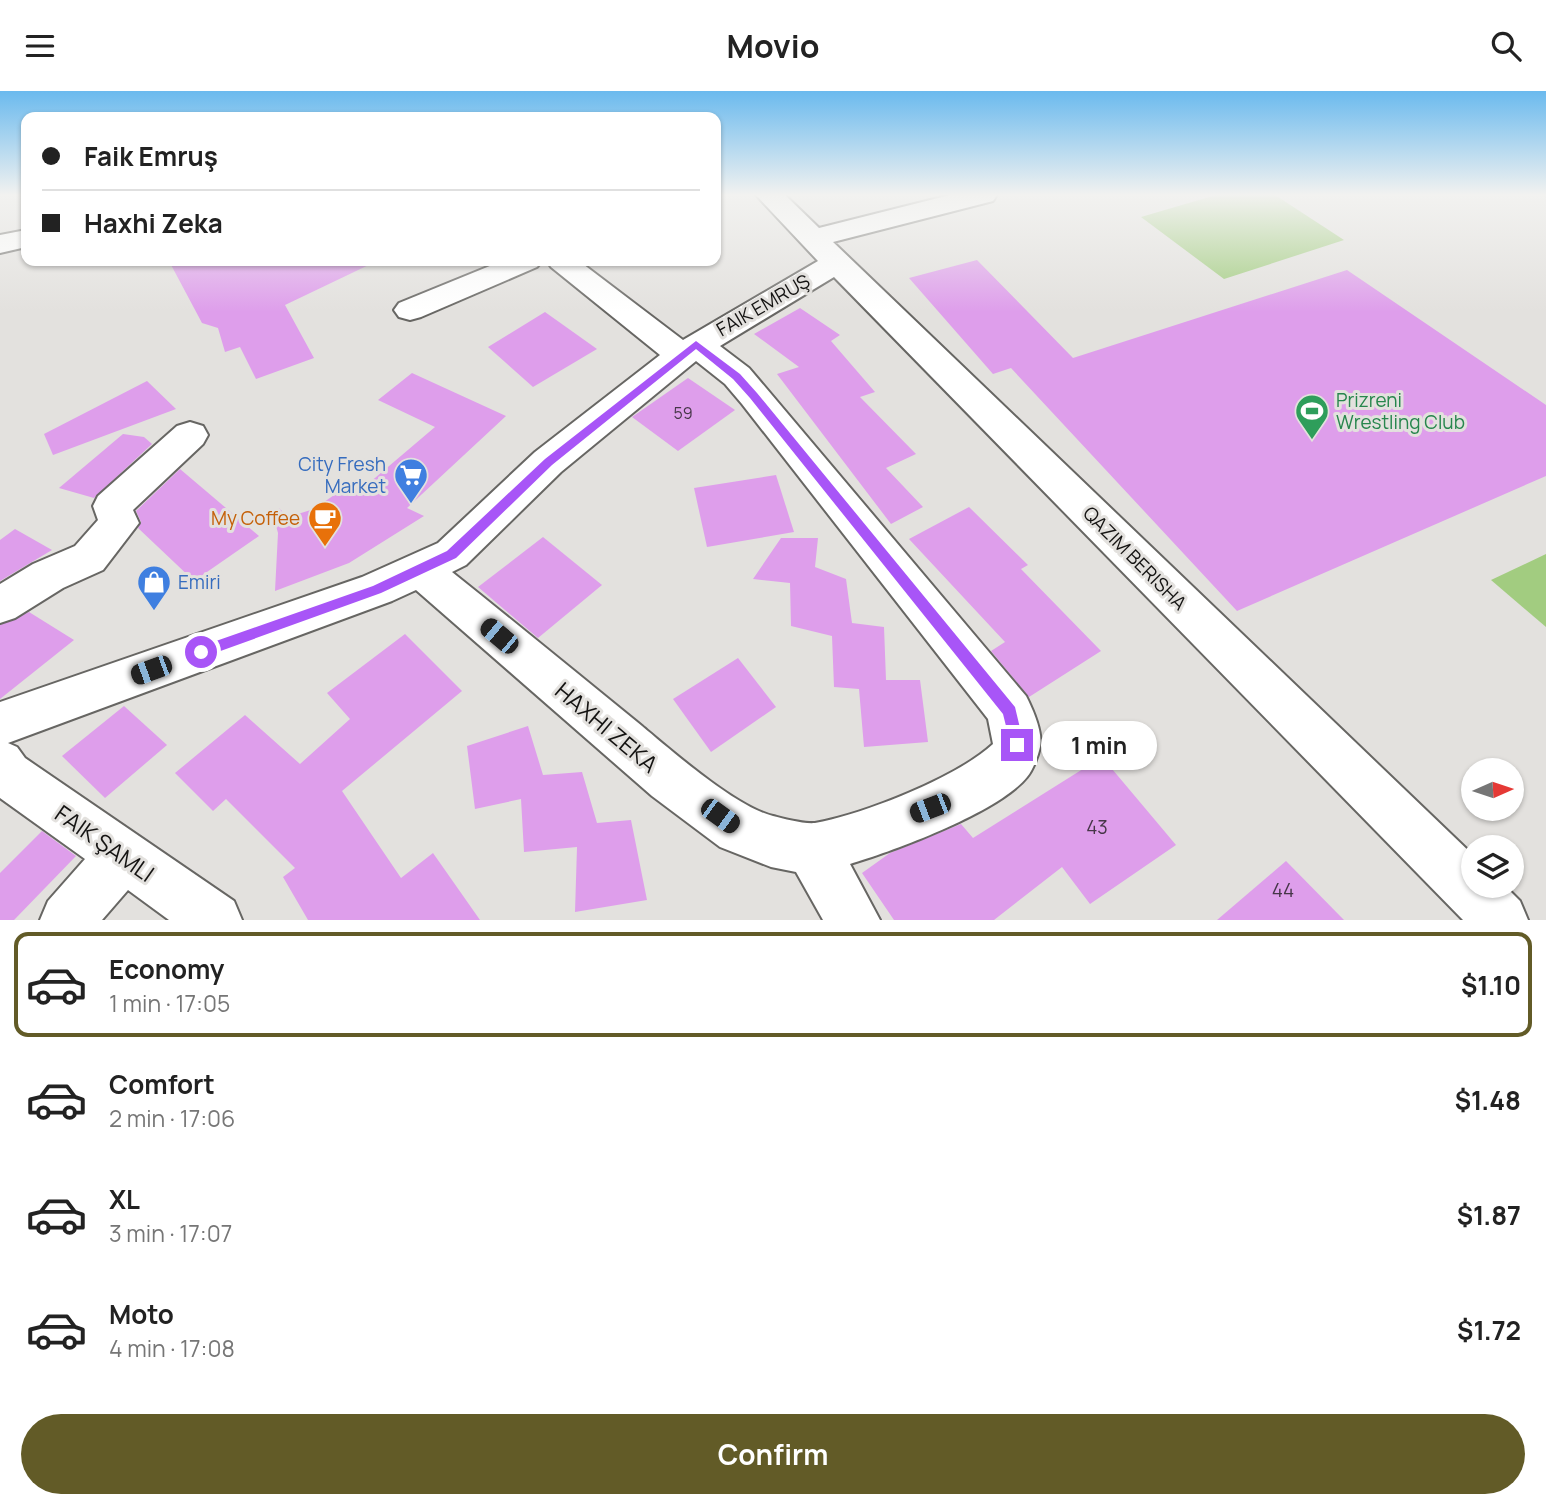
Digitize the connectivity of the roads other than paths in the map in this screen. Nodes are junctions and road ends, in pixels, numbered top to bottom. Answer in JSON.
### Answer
{"nodes":[{"id":1,"x":808,"y":234,"type":"edge"},
{"id":2,"x":872,"y":234,"type":"edge"},
{"id":3,"x":21,"y":240,"type":"edge"},
{"id":4,"x":0,"y":244,"type":"edge"},
{"id":5,"x":825,"y":250,"type":"junction"},
{"id":6,"x":515,"y":266,"type":"edge"},
{"id":7,"x":568,"y":266,"type":"edge"},
{"id":8,"x":410,"y":310,"type":"dead end"},
{"id":9,"x":688,"y":350,"type":"junction"},
{"id":10,"x":190,"y":435,"type":"dead end"},
{"id":11,"x":421,"y":570,"type":"junction"},
{"id":12,"x":0,"y":605,"type":"edge"},
{"id":13,"x":0,"y":724,"type":"edge"},
{"id":14,"x":3,"y":773,"type":"edge"},
{"id":15,"x":812,"y":849,"type":"junction"},
{"id":16,"x":123,"y":856,"type":"junction"},
{"id":17,"x":67,"y":920,"type":"edge"},
{"id":18,"x":215,"y":920,"type":"edge"},
{"id":19,"x":853,"y":920,"type":"edge"},
{"id":20,"x":1501,"y":920,"type":"edge"}],
"edges":[{"from":1,"to":5,"type":"street","name":"QAZIM BERISHA"},
{"from":2,"to":5,"type":"street","name":"FAIK EMRUŞ"},
{"from":3,"to":4,"type":"street"},
{"from":5,"to":9,"type":"street","name":"FAIK EMRUŞ"},
{"from":5,"to":20,"type":"street","name":"QAZIM BERISHA"},
{"from":6,"to":8,"type":"street"},
{"from":7,"to":9,"type":"street","name":"HAXHI ZEKA"},
{"from":9,"to":11,"type":"street","name":"FAIK EMRUŞ"},
{"from":9,"to":15,"type":"street","name":"HAXHI ZEKA"},
{"from":10,"to":12,"type":"street"},
{"from":11,"to":13,"type":"street","name":"FAIK EMRUŞ"},
{"from":11,"to":15,"type":"street","name":"HAXHI ZEKA"},
{"from":14,"to":16,"type":"street","name":"FAIK ŞAMLI"},
{"from":15,"to":19,"type":"street"},
{"from":16,"to":17,"type":"street"},
{"from":16,"to":18,"type":"street","name":"FAIK ŞAMLI"}]}
